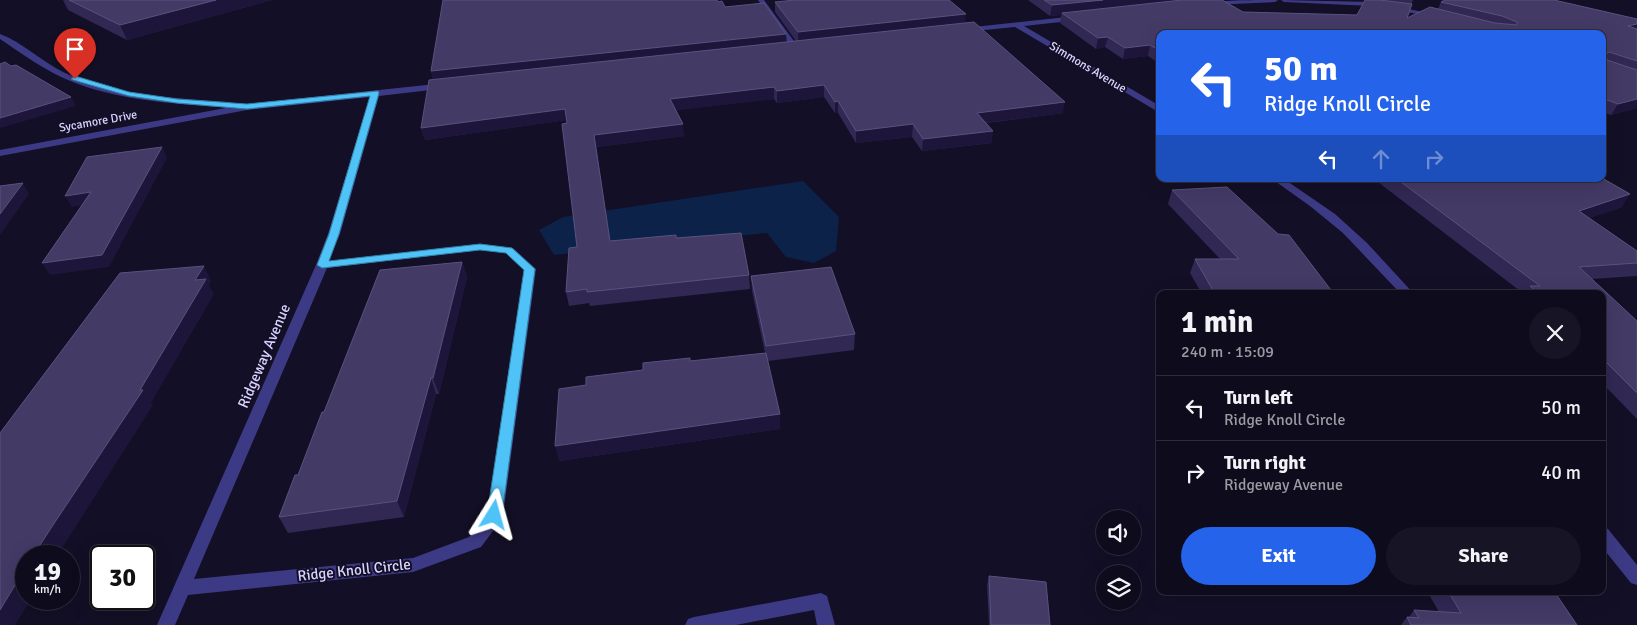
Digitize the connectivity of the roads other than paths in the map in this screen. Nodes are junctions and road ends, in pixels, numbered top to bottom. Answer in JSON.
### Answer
{"nodes":[{"id":1,"x":761,"y":0,"type":"edge"},
{"id":2,"x":1275,"y":0,"type":"edge"},
{"id":3,"x":1284,"y":0,"type":"edge"},
{"id":4,"x":1197,"y":5,"type":"edge"},
{"id":5,"x":1440,"y":16,"type":"edge"},
{"id":6,"x":1082,"y":17,"type":"edge"},
{"id":7,"x":1016,"y":24,"type":"junction"},
{"id":8,"x":958,"y":30,"type":"edge"},
{"id":9,"x":0,"y":36,"type":"edge"},
{"id":10,"x":805,"y":47,"type":"edge"},
{"id":11,"x":795,"y":48,"type":"junction"},
{"id":12,"x":785,"y":49,"type":"edge"},
{"id":13,"x":453,"y":85,"type":"edge"},
{"id":14,"x":375,"y":93,"type":"junction"},
{"id":15,"x":247,"y":107,"type":"junction"},
{"id":16,"x":1156,"y":108,"type":"edge"},
{"id":17,"x":0,"y":153,"type":"edge"},
{"id":18,"x":1282,"y":182,"type":"edge"},
{"id":19,"x":322,"y":265,"type":"junction"},
{"id":20,"x":1404,"y":290,"type":"edge"},
{"id":21,"x":1606,"y":539,"type":"edge"},
{"id":22,"x":1637,"y":578,"type":"edge"},
{"id":23,"x":182,"y":588,"type":"junction"},
{"id":24,"x":166,"y":625,"type":"edge"},
{"id":25,"x":694,"y":625,"type":"edge"},
{"id":26,"x":826,"y":625,"type":"edge"}],
"edges":[{"from":1,"to":11,"type":"street"},
{"from":2,"to":4,"type":"street"},
{"from":3,"to":5,"type":"street"},
{"from":6,"to":7,"type":"street"},
{"from":7,"to":8,"type":"street"},
{"from":7,"to":16,"type":"street","name":"Simmons Avenue"},
{"from":9,"to":15,"type":"street"},
{"from":10,"to":11,"type":"street"},
{"from":11,"to":12,"type":"street"},
{"from":13,"to":14,"type":"street","name":"Sycamore Drive"},
{"from":14,"to":15,"type":"street","name":"Sycamore Drive"},
{"from":14,"to":19,"type":"street","name":"Ridgeway Avenue"},
{"from":15,"to":17,"type":"street","name":"Sycamore Drive"},
{"from":18,"to":20,"type":"street"},
{"from":19,"to":23,"type":"street","name":"Ridgeway Avenue"},
{"from":19,"to":23,"type":"street","name":"Ridge Knoll Circle"},
{"from":21,"to":22,"type":"street"},
{"from":23,"to":24,"type":"street","name":"Ridgeway Avenue"},
{"from":25,"to":26,"type":"street"}]}
